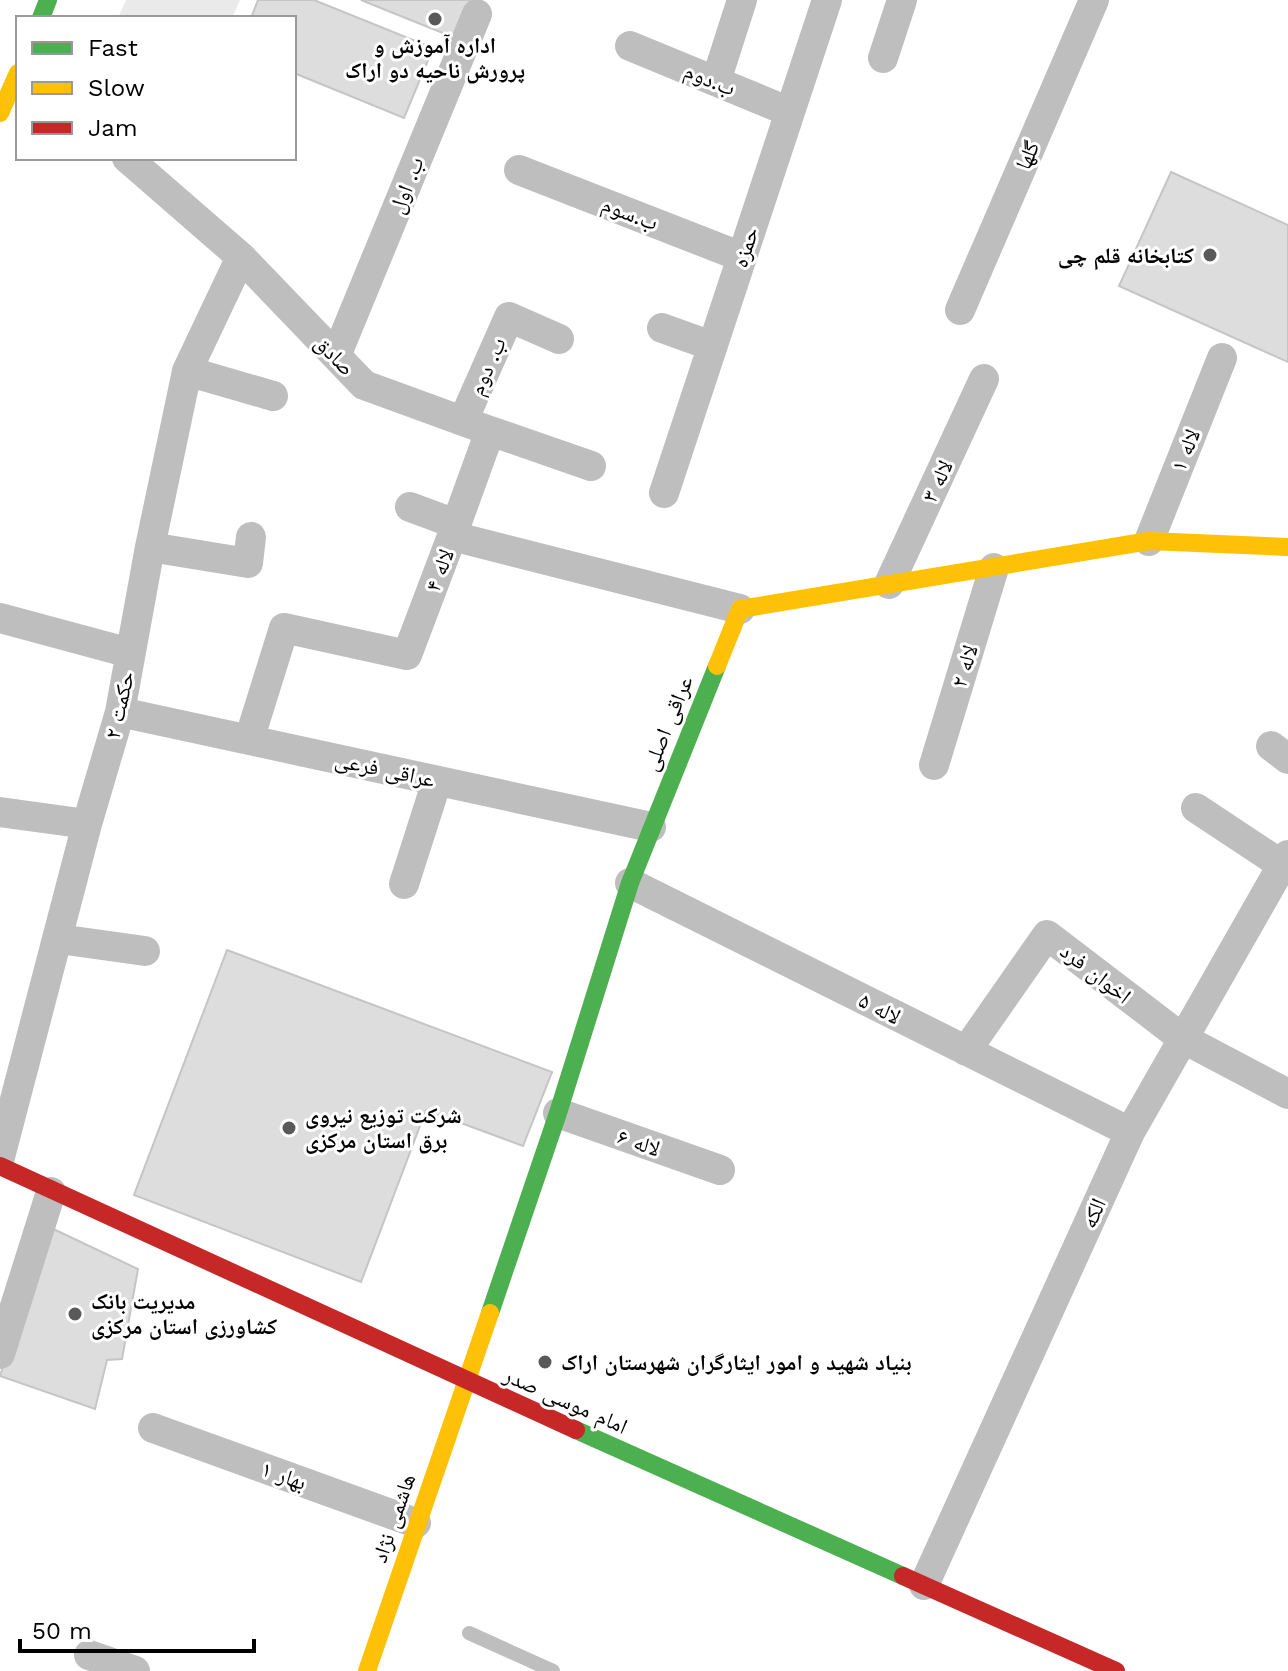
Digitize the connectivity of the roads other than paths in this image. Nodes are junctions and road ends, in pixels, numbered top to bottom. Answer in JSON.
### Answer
{"nodes":[{"id":1,"x":742,"y":0,"type":"edge"},
{"id":2,"x":827,"y":0,"type":"edge"},
{"id":3,"x":902,"y":0,"type":"edge"},
{"id":4,"x":1094,"y":0,"type":"edge"},
{"id":5,"x":477,"y":14,"type":"dead end"},
{"id":6,"x":630,"y":46,"type":"dead end"},
{"id":7,"x":883,"y":58,"type":"dead end"},
{"id":8,"x":16,"y":77,"type":"edge"},
{"id":9,"x":716,"y":81,"type":"junction"},
{"id":10,"x":790,"y":112,"type":"junction"},
{"id":11,"x":0,"y":113,"type":"edge"},
{"id":12,"x":129,"y":160,"type":"edge"},
{"id":13,"x":519,"y":170,"type":"dead end"},
{"id":14,"x":241,"y":257,"type":"junction"},
{"id":15,"x":742,"y":257,"type":"junction"},
{"id":16,"x":960,"y":310,"type":"dead end"},
{"id":17,"x":662,"y":328,"type":"dead end"},
{"id":18,"x":559,"y":339,"type":"dead end"},
{"id":19,"x":712,"y":346,"type":"junction"},
{"id":20,"x":336,"y":356,"type":"junction"},
{"id":21,"x":1222,"y":358,"type":"dead end"},
{"id":22,"x":187,"y":371,"type":"junction"},
{"id":23,"x":984,"y":379,"type":"dead end"},
{"id":24,"x":273,"y":396,"type":"dead end"},
{"id":25,"x":477,"y":426,"type":"junction"},
{"id":26,"x":591,"y":466,"type":"dead end"},
{"id":27,"x":664,"y":493,"type":"dead end"},
{"id":28,"x":410,"y":507,"type":"dead end"},
{"id":29,"x":454,"y":530,"type":"junction"},
{"id":30,"x":251,"y":537,"type":"dead end"},
{"id":31,"x":1149,"y":541,"type":"junction"},
{"id":32,"x":150,"y":547,"type":"junction"},
{"id":33,"x":1288,"y":547,"type":"edge"},
{"id":34,"x":994,"y":568,"type":"junction"},
{"id":35,"x":889,"y":584,"type":"junction"},
{"id":36,"x":740,"y":609,"type":"junction"},
{"id":37,"x":0,"y":618,"type":"edge"},
{"id":38,"x":130,"y":653,"type":"junction"},
{"id":39,"x":120,"y":712,"type":"junction"},
{"id":40,"x":249,"y":740,"type":"junction"},
{"id":41,"x":934,"y":765,"type":"dead end"},
{"id":42,"x":437,"y":781,"type":"junction"},
{"id":43,"x":1196,"y":808,"type":"dead end"},
{"id":44,"x":0,"y":812,"type":"edge"},
{"id":45,"x":87,"y":824,"type":"junction"},
{"id":46,"x":651,"y":827,"type":"junction"},
{"id":47,"x":1285,"y":860,"type":"edge"},
{"id":48,"x":630,"y":883,"type":"junction"},
{"id":49,"x":404,"y":884,"type":"dead end"},
{"id":50,"x":59,"y":939,"type":"junction"},
{"id":51,"x":145,"y":951,"type":"dead end"},
{"id":52,"x":1182,"y":1038,"type":"junction"},
{"id":53,"x":966,"y":1051,"type":"junction"},
{"id":54,"x":1288,"y":1094,"type":"edge"},
{"id":55,"x":558,"y":1113,"type":"junction"},
{"id":56,"x":1130,"y":1132,"type":"junction"},
{"id":57,"x":0,"y":1157,"type":"edge"},
{"id":58,"x":0,"y":1166,"type":"edge"},
{"id":59,"x":720,"y":1170,"type":"dead end"},
{"id":60,"x":51,"y":1192,"type":"junction"},
{"id":61,"x":0,"y":1354,"type":"edge"},
{"id":62,"x":467,"y":1382,"type":"junction"},
{"id":63,"x":153,"y":1428,"type":"dead end"},
{"id":64,"x":416,"y":1523,"type":"junction"},
{"id":65,"x":924,"y":1585,"type":"junction"},
{"id":66,"x":469,"y":1633,"type":"dead end"},
{"id":67,"x":89,"y":1655,"type":"dead end"},
{"id":68,"x":135,"y":1671,"type":"edge"},
{"id":69,"x":367,"y":1671,"type":"edge"},
{"id":70,"x":553,"y":1671,"type":"edge"},
{"id":71,"x":1116,"y":1671,"type":"edge"}],
"edges":[{"from":1,"to":9,"type":"street"},
{"from":2,"to":10,"type":"street","name":"حمزه"},
{"from":3,"to":7,"type":"street"},
{"from":4,"to":16,"type":"street","name":"گلها"},
{"from":5,"to":20,"type":"street","name":"ب. اول"},
{"from":6,"to":9,"type":"street","name":"ب.دوم"},
{"from":8,"to":11,"type":"street"},
{"from":9,"to":10,"type":"street","name":"ب.دوم"},
{"from":10,"to":15,"type":"street","name":"حمزه"},
{"from":12,"to":14,"type":"street","name":"صادق"},
{"from":13,"to":15,"type":"street","name":"ب.سوم"},
{"from":14,"to":20,"type":"street","name":"صادق"},
{"from":14,"to":22,"type":"street","name":"حکمت ۲"},
{"from":15,"to":19,"type":"street","name":"حمزه"},
{"from":17,"to":19,"type":"street"},
{"from":18,"to":25,"type":"street","name":"ب. دوم"},
{"from":19,"to":27,"type":"street","name":"حمزه"},
{"from":20,"to":25,"type":"street","name":"صادق"},
{"from":21,"to":31,"type":"street","name":"لاله ۱"},
{"from":22,"to":24,"type":"street"},
{"from":22,"to":32,"type":"street","name":"حکمت ۲"},
{"from":23,"to":35,"type":"street","name":"لاله ۳"},
{"from":25,"to":26,"type":"street","name":"صادق"},
{"from":25,"to":29,"type":"street"},
{"from":28,"to":29,"type":"street"},
{"from":29,"to":36,"type":"street","name":"لاله ۴"},
{"from":29,"to":40,"type":"street","name":"لاله ۴"},
{"from":30,"to":32,"type":"street"},
{"from":31,"to":33,"type":"street"},
{"from":31,"to":34,"type":"street"},
{"from":32,"to":38,"type":"street","name":"حکمت ۲"},
{"from":34,"to":35,"type":"street"},
{"from":34,"to":41,"type":"street","name":"لاله ۲"},
{"from":35,"to":36,"type":"street"},
{"from":36,"to":46,"type":"street","name":"عراقی اصلی"},
{"from":37,"to":38,"type":"street"},
{"from":38,"to":39,"type":"street","name":"حکمت ۲"},
{"from":39,"to":40,"type":"street","name":"عراقی فرعی"},
{"from":39,"to":45,"type":"street","name":"حکمت ۲"},
{"from":40,"to":42,"type":"street","name":"عراقی فرعی"},
{"from":42,"to":46,"type":"street","name":"عراقی فرعی"},
{"from":42,"to":49,"type":"street"},
{"from":43,"to":47,"type":"street"},
{"from":44,"to":45,"type":"street"},
{"from":45,"to":50,"type":"street","name":"حکمت ۲"},
{"from":46,"to":48,"type":"street","name":"عراقی اصلی"},
{"from":47,"to":52,"type":"street","name":"الکه"},
{"from":48,"to":53,"type":"street","name":"لاله ۵"},
{"from":48,"to":55,"type":"street","name":"عراقی اصلی"},
{"from":50,"to":51,"type":"street"},
{"from":50,"to":57,"type":"street","name":"حکمت ۲"},
{"from":52,"to":53,"type":"street","name":"اخوان فرد"},
{"from":52,"to":54,"type":"street"},
{"from":52,"to":56,"type":"street","name":"الکه"},
{"from":53,"to":56,"type":"street","name":"لاله ۵"},
{"from":55,"to":59,"type":"street","name":"لاله ۶"},
{"from":55,"to":62,"type":"street","name":"عراقی اصلی"},
{"from":56,"to":65,"type":"street","name":"الکه"},
{"from":58,"to":60,"type":"street","name":"امام موسی صدر"},
{"from":60,"to":61,"type":"street"},
{"from":60,"to":62,"type":"street","name":"امام موسی صدر"},
{"from":62,"to":64,"type":"street","name":"هاشمی نژاد"},
{"from":62,"to":65,"type":"street","name":"امام موسی صدر"},
{"from":63,"to":64,"type":"street","name":"بهار ۱"},
{"from":64,"to":69,"type":"street","name":"هاشمی نژاد"},
{"from":65,"to":71,"type":"street","name":"امام موسی صدر"},
{"from":66,"to":70,"type":"lane"},
{"from":67,"to":68,"type":"street"}]}
